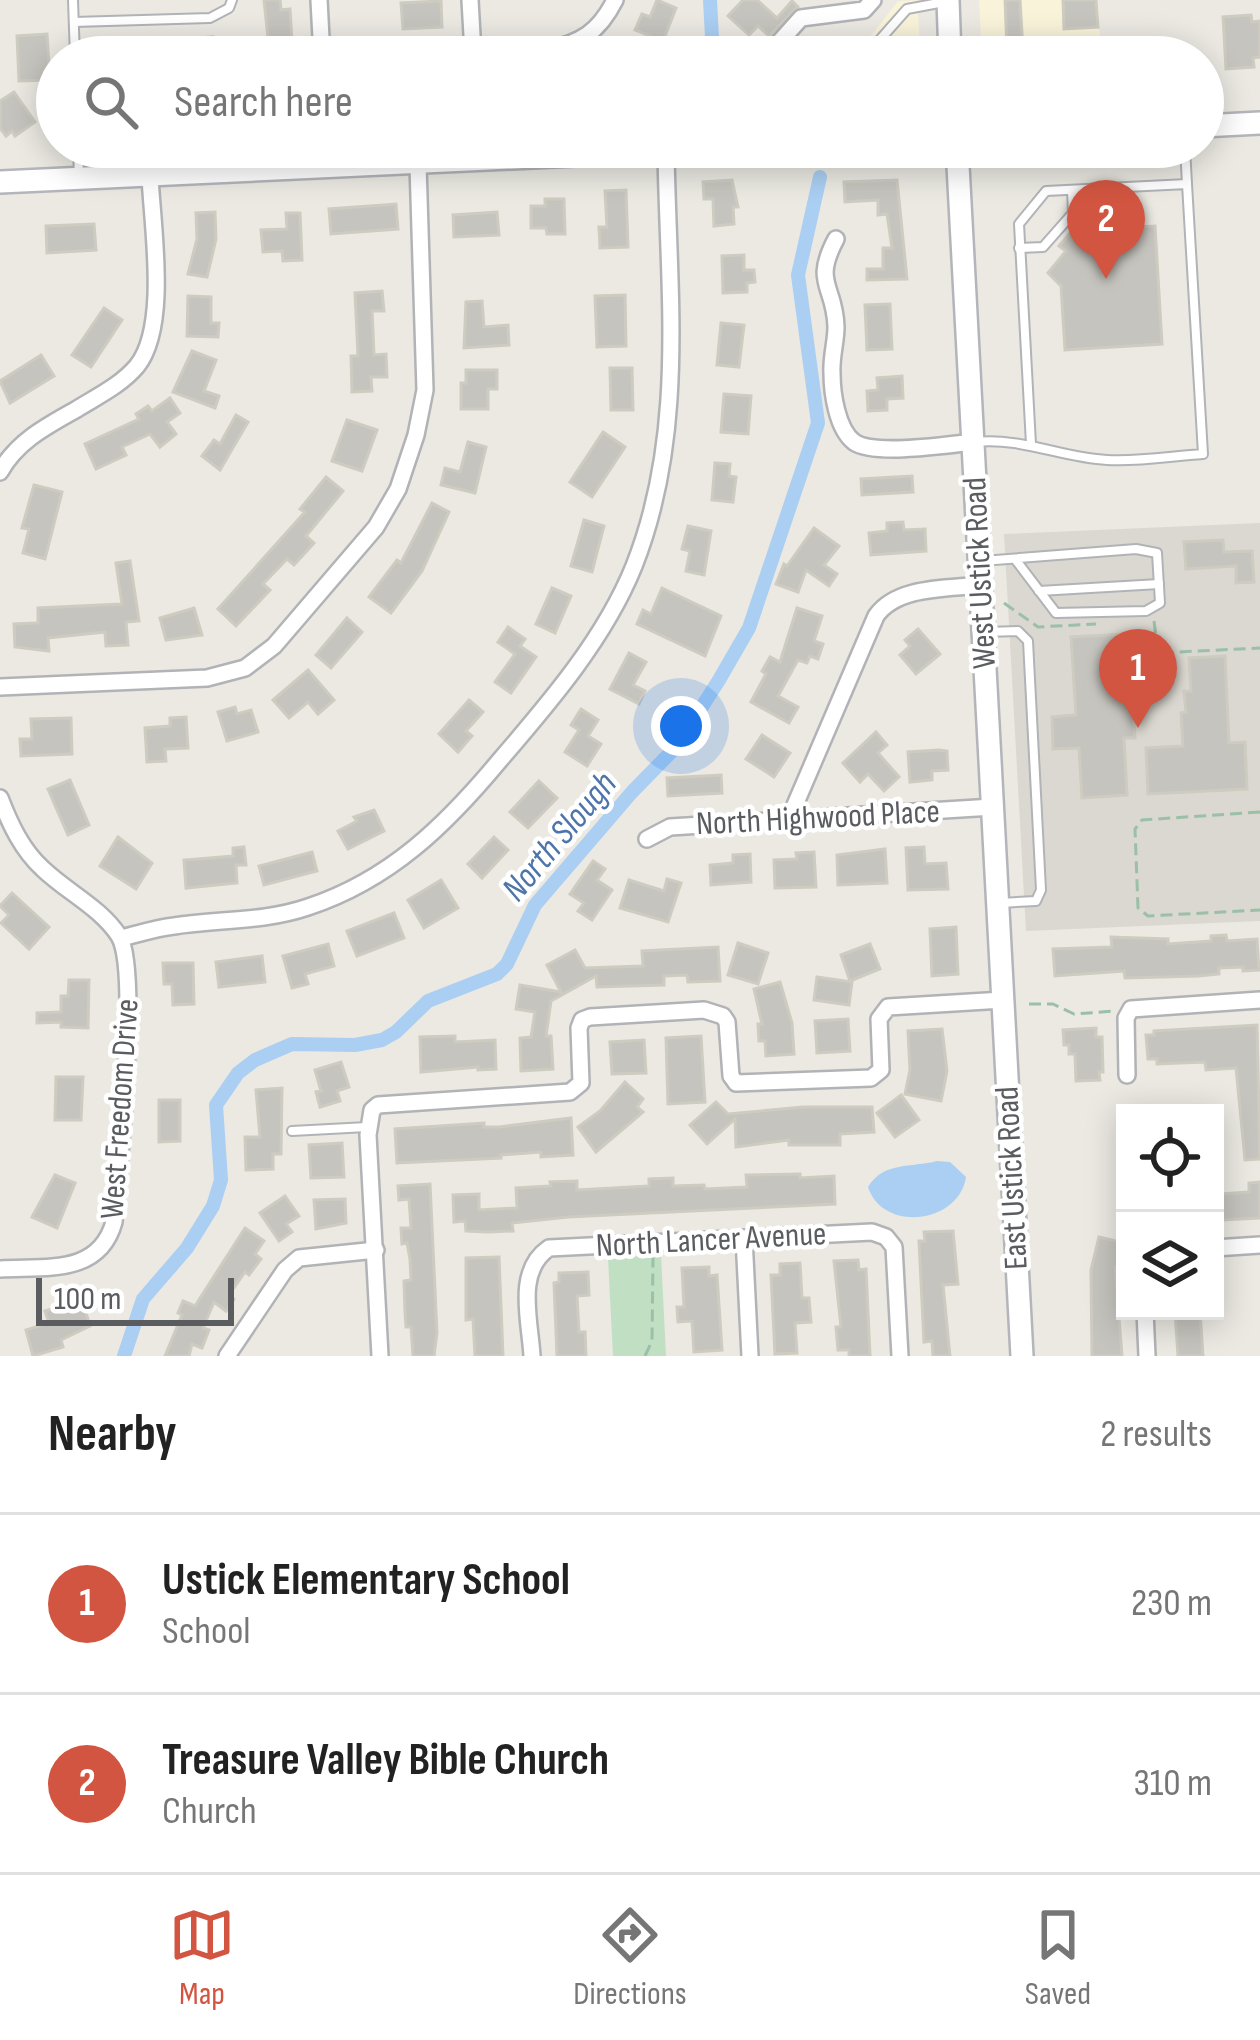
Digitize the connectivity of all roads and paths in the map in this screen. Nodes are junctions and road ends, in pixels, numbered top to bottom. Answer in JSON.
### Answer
{"nodes":[{"id":1,"x":73,"y":0,"type":"edge"},
{"id":2,"x":232,"y":0,"type":"edge"},
{"id":3,"x":320,"y":0,"type":"edge"},
{"id":4,"x":470,"y":0,"type":"edge"},
{"id":5,"x":615,"y":0,"type":"edge"},
{"id":6,"x":873,"y":0,"type":"edge"},
{"id":7,"x":948,"y":1,"type":"edge"},
{"id":8,"x":74,"y":22,"type":"junction"},
{"id":9,"x":74,"y":36,"type":"edge"},
{"id":10,"x":321,"y":36,"type":"edge"},
{"id":11,"x":472,"y":36,"type":"edge"},
{"id":12,"x":588,"y":36,"type":"edge"},
{"id":13,"x":786,"y":36,"type":"edge"},
{"id":14,"x":883,"y":36,"type":"edge"},
{"id":15,"x":949,"y":36,"type":"edge"},
{"id":16,"x":1260,"y":123,"type":"edge"},
{"id":17,"x":1224,"y":125,"type":"edge"},
{"id":18,"x":79,"y":168,"type":"edge"},
{"id":19,"x":229,"y":168,"type":"edge"},
{"id":20,"x":418,"y":168,"type":"edge"},
{"id":21,"x":667,"y":168,"type":"edge"},
{"id":22,"x":958,"y":168,"type":"edge"},
{"id":23,"x":1186,"y":168,"type":"edge"},
{"id":24,"x":150,"y":176,"type":"junction"},
{"id":25,"x":79,"y":179,"type":"junction"},
{"id":26,"x":0,"y":182,"type":"edge"},
{"id":27,"x":1186,"y":184,"type":"junction"},
{"id":28,"x":1072,"y":190,"type":"junction"},
{"id":29,"x":836,"y":239,"type":"dead end"},
{"id":30,"x":1019,"y":248,"type":"junction"},
{"id":31,"x":973,"y":442,"type":"junction"},
{"id":32,"x":1031,"y":444,"type":"junction"},
{"id":33,"x":0,"y":472,"type":"edge"},
{"id":34,"x":1015,"y":559,"type":"junction"},
{"id":35,"x":980,"y":561,"type":"junction"},
{"id":36,"x":1159,"y":584,"type":"junction"},
{"id":37,"x":981,"y":585,"type":"junction"},
{"id":38,"x":1038,"y":591,"type":"junction"},
{"id":39,"x":1004,"y":603,"type":"dead end"},
{"id":40,"x":1156,"y":621,"type":"dead end"},
{"id":41,"x":1112,"y":623,"type":"dead end"},
{"id":42,"x":984,"y":632,"type":"junction"},
{"id":43,"x":1260,"y":648,"type":"edge"},
{"id":44,"x":0,"y":687,"type":"edge"},
{"id":45,"x":0,"y":798,"type":"edge"},
{"id":46,"x":993,"y":807,"type":"junction"},
{"id":47,"x":1260,"y":812,"type":"edge"},
{"id":48,"x":789,"y":819,"type":"junction"},
{"id":49,"x":646,"y":839,"type":"dead end"},
{"id":50,"x":998,"y":903,"type":"junction"},
{"id":51,"x":1260,"y":910,"type":"edge"},
{"id":52,"x":121,"y":938,"type":"junction"},
{"id":53,"x":1003,"y":1000,"type":"junction"},
{"id":54,"x":1260,"y":1000,"type":"edge"},
{"id":55,"x":1029,"y":1004,"type":"dead end"},
{"id":56,"x":1131,"y":1009,"type":"junction"},
{"id":57,"x":1127,"y":1075,"type":"dead end"},
{"id":58,"x":370,"y":1118,"type":"junction"},
{"id":59,"x":292,"y":1131,"type":"dead end"},
{"id":60,"x":744,"y":1238,"type":"junction"},
{"id":61,"x":1260,"y":1246,"type":"edge"},
{"id":62,"x":1224,"y":1248,"type":"edge"},
{"id":63,"x":376,"y":1250,"type":"junction"},
{"id":64,"x":653,"y":1251,"type":"dead end"},
{"id":65,"x":0,"y":1269,"type":"edge"},
{"id":66,"x":1146,"y":1320,"type":"edge"},
{"id":67,"x":227,"y":1356,"type":"edge"},
{"id":68,"x":380,"y":1356,"type":"edge"},
{"id":69,"x":532,"y":1356,"type":"edge"},
{"id":70,"x":645,"y":1356,"type":"edge"},
{"id":71,"x":750,"y":1356,"type":"edge"},
{"id":72,"x":900,"y":1356,"type":"edge"},
{"id":73,"x":1022,"y":1356,"type":"edge"},
{"id":74,"x":1148,"y":1356,"type":"edge"}],
"edges":[{"from":1,"to":8,"type":"lane"},
{"from":2,"to":8,"type":"lane"},
{"from":3,"to":10,"type":"street"},
{"from":4,"to":11,"type":"street"},
{"from":5,"to":12,"type":"street"},
{"from":6,"to":13,"type":"street"},
{"from":7,"to":14,"type":"lane"},
{"from":7,"to":15,"type":"main road"},
{"from":8,"to":9,"type":"lane"},
{"from":16,"to":17,"type":"main road"},
{"from":18,"to":25,"type":"lane"},
{"from":19,"to":24,"type":"main road"},
{"from":20,"to":44,"type":"street"},
{"from":21,"to":52,"type":"street"},
{"from":22,"to":31,"type":"main road","name":"West Ustick Road"},
{"from":23,"to":27,"type":"lane"},
{"from":24,"to":25,"type":"main road"},
{"from":24,"to":33,"type":"street"},
{"from":25,"to":26,"type":"main road"},
{"from":27,"to":28,"type":"lane"},
{"from":27,"to":32,"type":"lane"},
{"from":28,"to":30,"type":"lane"},
{"from":28,"to":30,"type":"lane"},
{"from":29,"to":31,"type":"street"},
{"from":30,"to":32,"type":"lane"},
{"from":31,"to":32,"type":"lane"},
{"from":31,"to":35,"type":"main road","name":"West Ustick Road"},
{"from":34,"to":35,"type":"lane"},
{"from":34,"to":36,"type":"lane"},
{"from":34,"to":38,"type":"lane"},
{"from":35,"to":37,"type":"main road","name":"West Ustick Road"},
{"from":36,"to":38,"type":"lane"},
{"from":36,"to":38,"type":"lane"},
{"from":37,"to":42,"type":"main road","name":"West Ustick Road"},
{"from":37,"to":48,"type":"street"},
{"from":39,"to":41,"type":"path"},
{"from":40,"to":43,"type":"path"},
{"from":42,"to":46,"type":"main road","name":"West Ustick Road"},
{"from":42,"to":50,"type":"lane"},
{"from":45,"to":52,"type":"street"},
{"from":46,"to":48,"type":"street","name":"North Highwood Place"},
{"from":46,"to":50,"type":"main road","name":"West Ustick Road"},
{"from":47,"to":51,"type":"path"},
{"from":48,"to":49,"type":"street","name":"North Highwood Place"},
{"from":50,"to":53,"type":"main road","name":"West Ustick Road"},
{"from":52,"to":65,"type":"street","name":"West Freedom Drive"},
{"from":53,"to":58,"type":"street"},
{"from":53,"to":73,"type":"main road","name":"East Ustick Road"},
{"from":54,"to":56,"type":"street"},
{"from":55,"to":56,"type":"path"},
{"from":56,"to":57,"type":"street"},
{"from":58,"to":59,"type":"lane"},
{"from":58,"to":63,"type":"street"},
{"from":60,"to":69,"type":"street","name":"North Lancer Avenue"},
{"from":60,"to":71,"type":"street"},
{"from":60,"to":72,"type":"street","name":"North Lancer Avenue"},
{"from":61,"to":62,"type":"street"},
{"from":63,"to":67,"type":"street"},
{"from":63,"to":68,"type":"street"},
{"from":64,"to":70,"type":"path"},
{"from":66,"to":74,"type":"street"}]}
